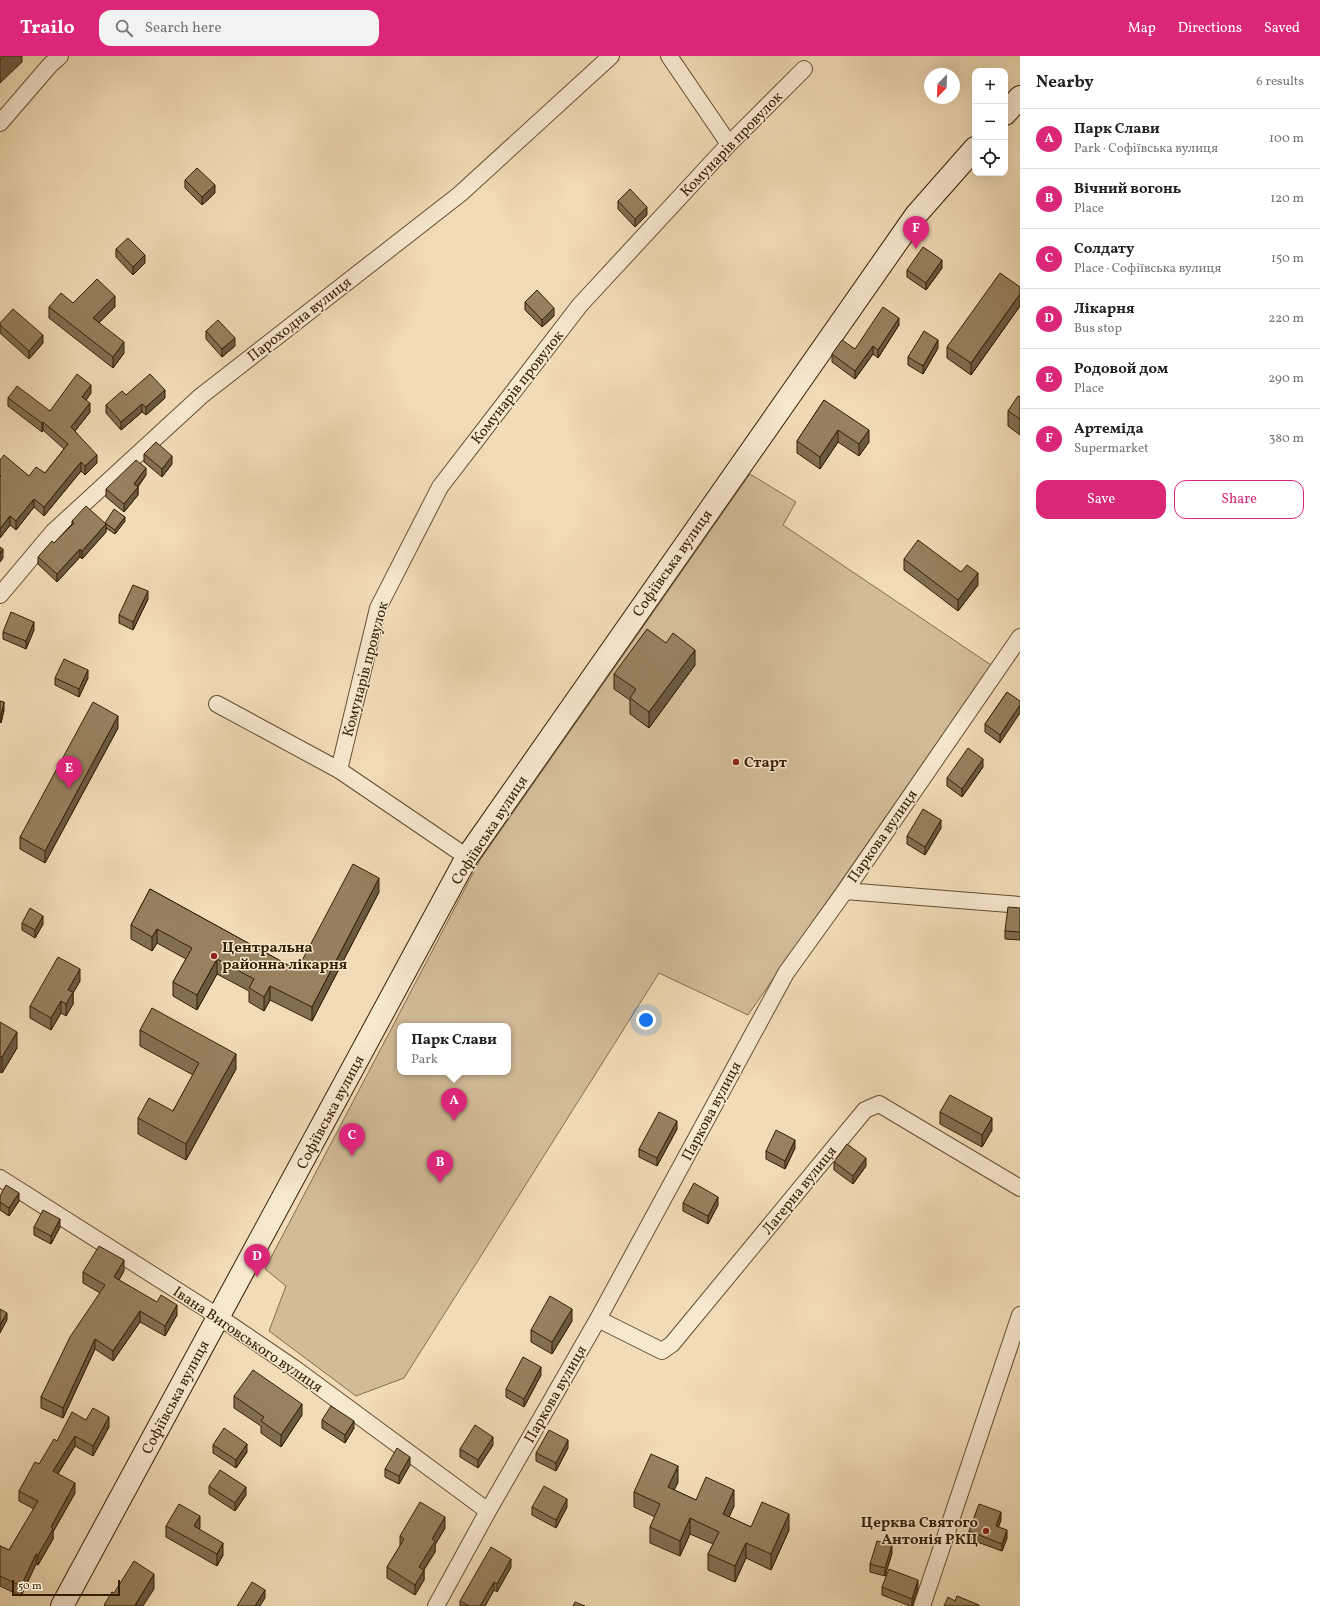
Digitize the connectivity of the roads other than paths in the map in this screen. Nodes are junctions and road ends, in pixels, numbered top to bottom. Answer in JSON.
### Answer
{"nodes":[{"id":1,"x":60,"y":56,"type":"edge"},
{"id":2,"x":669,"y":56,"type":"edge"},
{"id":3,"x":606,"y":58,"type":"edge"},
{"id":4,"x":804,"y":69,"type":"dead end"},
{"id":5,"x":1020,"y":97,"type":"edge"},
{"id":6,"x":1008,"y":111,"type":"edge"},
{"id":7,"x":0,"y":123,"type":"edge"},
{"id":8,"x":730,"y":144,"type":"junction"},
{"id":9,"x":972,"y":151,"type":"edge"},
{"id":10,"x":0,"y":594,"type":"edge"},
{"id":11,"x":1020,"y":636,"type":"edge"},
{"id":12,"x":217,"y":704,"type":"dead end"},
{"id":13,"x":339,"y":770,"type":"junction"},
{"id":14,"x":467,"y":857,"type":"junction"},
{"id":15,"x":845,"y":891,"type":"junction"},
{"id":16,"x":1020,"y":905,"type":"edge"},
{"id":17,"x":0,"y":1178,"type":"edge"},
{"id":18,"x":1020,"y":1188,"type":"edge"},
{"id":19,"x":1020,"y":1316,"type":"edge"},
{"id":20,"x":218,"y":1317,"type":"junction"},
{"id":21,"x":598,"y":1319,"type":"junction"},
{"id":22,"x":488,"y":1511,"type":"junction"},
{"id":23,"x":62,"y":1606,"type":"edge"},
{"id":24,"x":436,"y":1606,"type":"edge"},
{"id":25,"x":922,"y":1606,"type":"edge"}],
"edges":[{"from":1,"to":7,"type":"street"},
{"from":2,"to":8,"type":"street"},
{"from":3,"to":10,"type":"street","name":"Пароходна вулиця"},
{"from":4,"to":8,"type":"street","name":"Комунарів провулок"},
{"from":5,"to":6,"type":"street"},
{"from":8,"to":13,"type":"street","name":"Комунарів провулок"},
{"from":9,"to":14,"type":"street","name":"Софіївська вулиця"},
{"from":11,"to":15,"type":"street","name":"Паркова вулиця"},
{"from":12,"to":13,"type":"street"},
{"from":13,"to":14,"type":"street"},
{"from":14,"to":20,"type":"street","name":"Софіївська вулиця"},
{"from":15,"to":16,"type":"street"},
{"from":15,"to":21,"type":"street","name":"Паркова вулиця"},
{"from":17,"to":20,"type":"street","name":"Івана Виговського вулиця"},
{"from":18,"to":21,"type":"street","name":"Лагерна вулиця"},
{"from":19,"to":25,"type":"street"},
{"from":20,"to":22,"type":"street","name":"Івана Виговського вулиця"},
{"from":20,"to":23,"type":"street","name":"Софіївська вулиця"},
{"from":21,"to":22,"type":"street","name":"Паркова вулиця"},
{"from":22,"to":24,"type":"street","name":"Паркова вулиця"}]}
